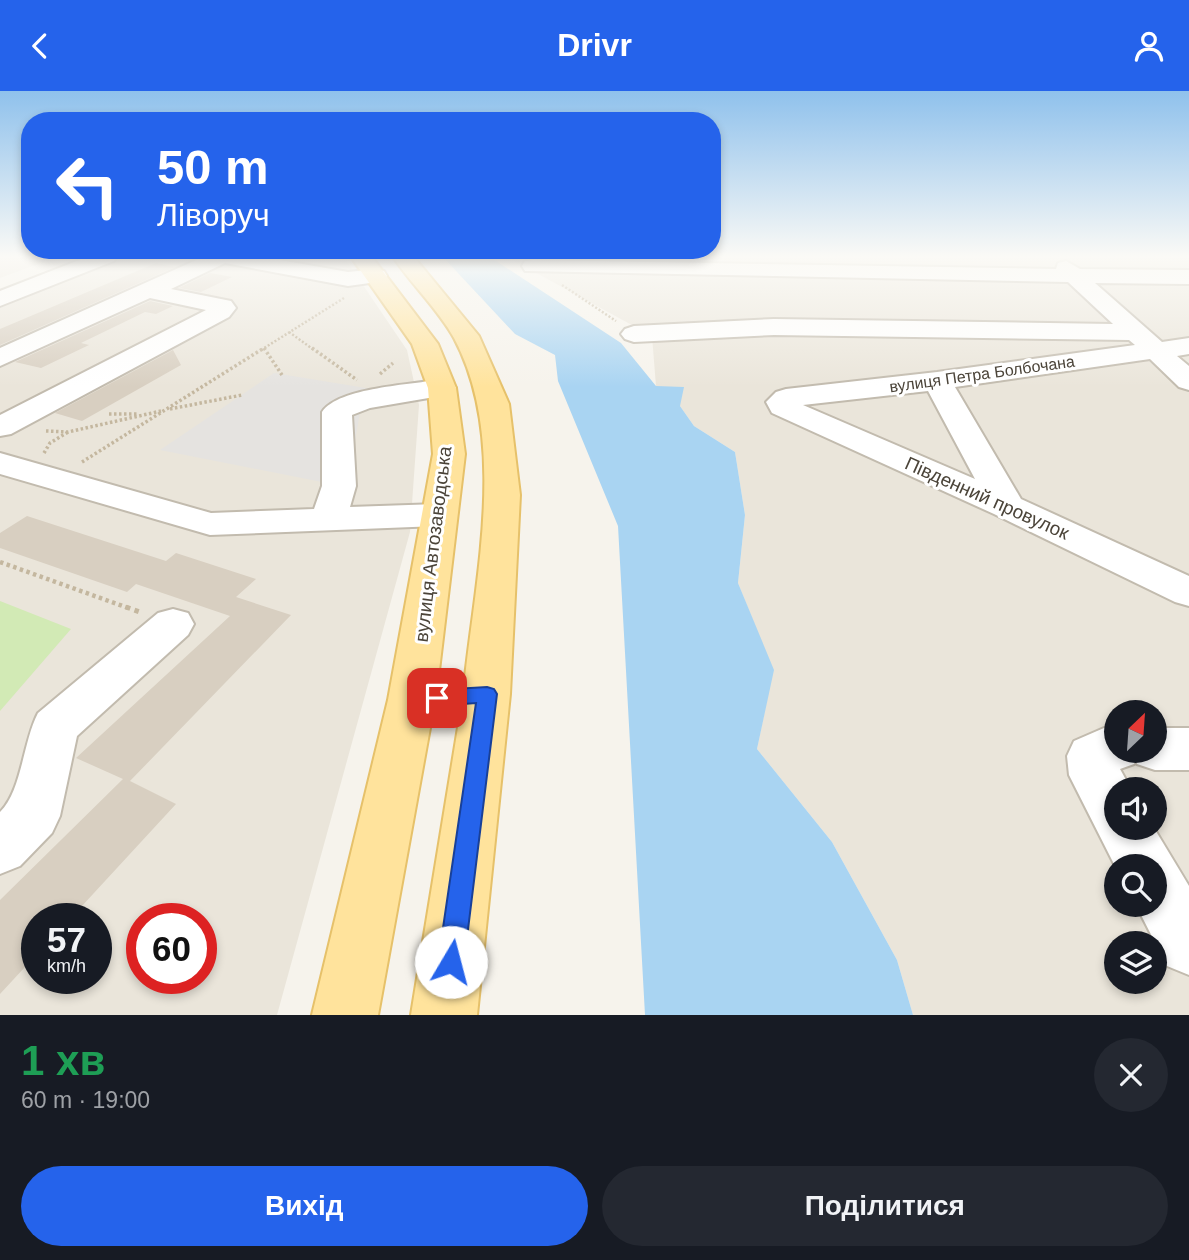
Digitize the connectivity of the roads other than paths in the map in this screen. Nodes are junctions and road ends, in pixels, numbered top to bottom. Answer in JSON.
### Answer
{"nodes":[{"id":1,"x":127,"y":300,"type":"edge"},
{"id":2,"x":193,"y":300,"type":"edge"},
{"id":3,"x":392,"y":300,"type":"edge"},
{"id":4,"x":413,"y":300,"type":"edge"},
{"id":5,"x":1101,"y":300,"type":"edge"},
{"id":6,"x":1136,"y":332,"type":"junction"},
{"id":7,"x":634,"y":334,"type":"road end"},
{"id":8,"x":1189,"y":346,"type":"edge"},
{"id":9,"x":1157,"y":350,"type":"junction"},
{"id":10,"x":0,"y":358,"type":"edge"},
{"id":11,"x":937,"y":381,"type":"junction"},
{"id":12,"x":1189,"y":381,"type":"edge"},
{"id":13,"x":442,"y":389,"type":"junction"},
{"id":14,"x":783,"y":407,"type":"joint"},
{"id":15,"x":0,"y":427,"type":"edge"},
{"id":16,"x":0,"y":463,"type":"edge"},
{"id":17,"x":1007,"y":506,"type":"junction"},
{"id":18,"x":438,"y":515,"type":"junction"},
{"id":19,"x":329,"y":518,"type":"junction"},
{"id":20,"x":1189,"y":591,"type":"edge"},
{"id":21,"x":173,"y":624,"type":"road end"},
{"id":22,"x":487,"y":694,"type":"junction"},
{"id":23,"x":412,"y":700,"type":"junction"},
{"id":24,"x":1104,"y":749,"type":"edge"},
{"id":25,"x":1167,"y":749,"type":"edge"},
{"id":26,"x":1189,"y":749,"type":"edge"},
{"id":27,"x":1104,"y":792,"type":"edge"},
{"id":28,"x":0,"y":848,"type":"edge"},
{"id":29,"x":1167,"y":905,"type":"edge"},
{"id":30,"x":1189,"y":944,"type":"edge"},
{"id":31,"x":345,"y":1015,"type":"edge"},
{"id":32,"x":444,"y":1015,"type":"edge"}],
"edges":[{"from":1,"to":10,"type":"street"},
{"from":2,"to":15,"type":"street"},
{"from":3,"to":13,"type":"main road","name":"вулиця Автозаводська"},
{"from":4,"to":22,"type":"main road"},
{"from":5,"to":6,"type":"street"},
{"from":6,"to":7,"type":"street"},
{"from":6,"to":9,"type":"street"},
{"from":8,"to":9,"type":"street","name":"вулиця Петра Болбочана"},
{"from":9,"to":11,"type":"street","name":"вулиця Петра Болбочана"},
{"from":9,"to":12,"type":"street"},
{"from":11,"to":14,"type":"street","name":"вулиця Петра Болбочана"},
{"from":11,"to":17,"type":"street"},
{"from":13,"to":18,"type":"main road","name":"вулиця Автозаводська"},
{"from":13,"to":19,"type":"street"},
{"from":14,"to":17,"type":"street","name":"Південний провулок"},
{"from":16,"to":19,"type":"street"},
{"from":17,"to":20,"type":"street","name":"Південний провулок"},
{"from":18,"to":19,"type":"street"},
{"from":18,"to":23,"type":"main road","name":"вулиця Автозаводська"},
{"from":21,"to":28,"type":"street"},
{"from":22,"to":23,"type":"main road"},
{"from":22,"to":32,"type":"main road"},
{"from":23,"to":31,"type":"main road","name":"вулиця Автозаводська"},
{"from":24,"to":27,"type":"street"},
{"from":25,"to":26,"type":"street"},
{"from":29,"to":30,"type":"street"}]}
